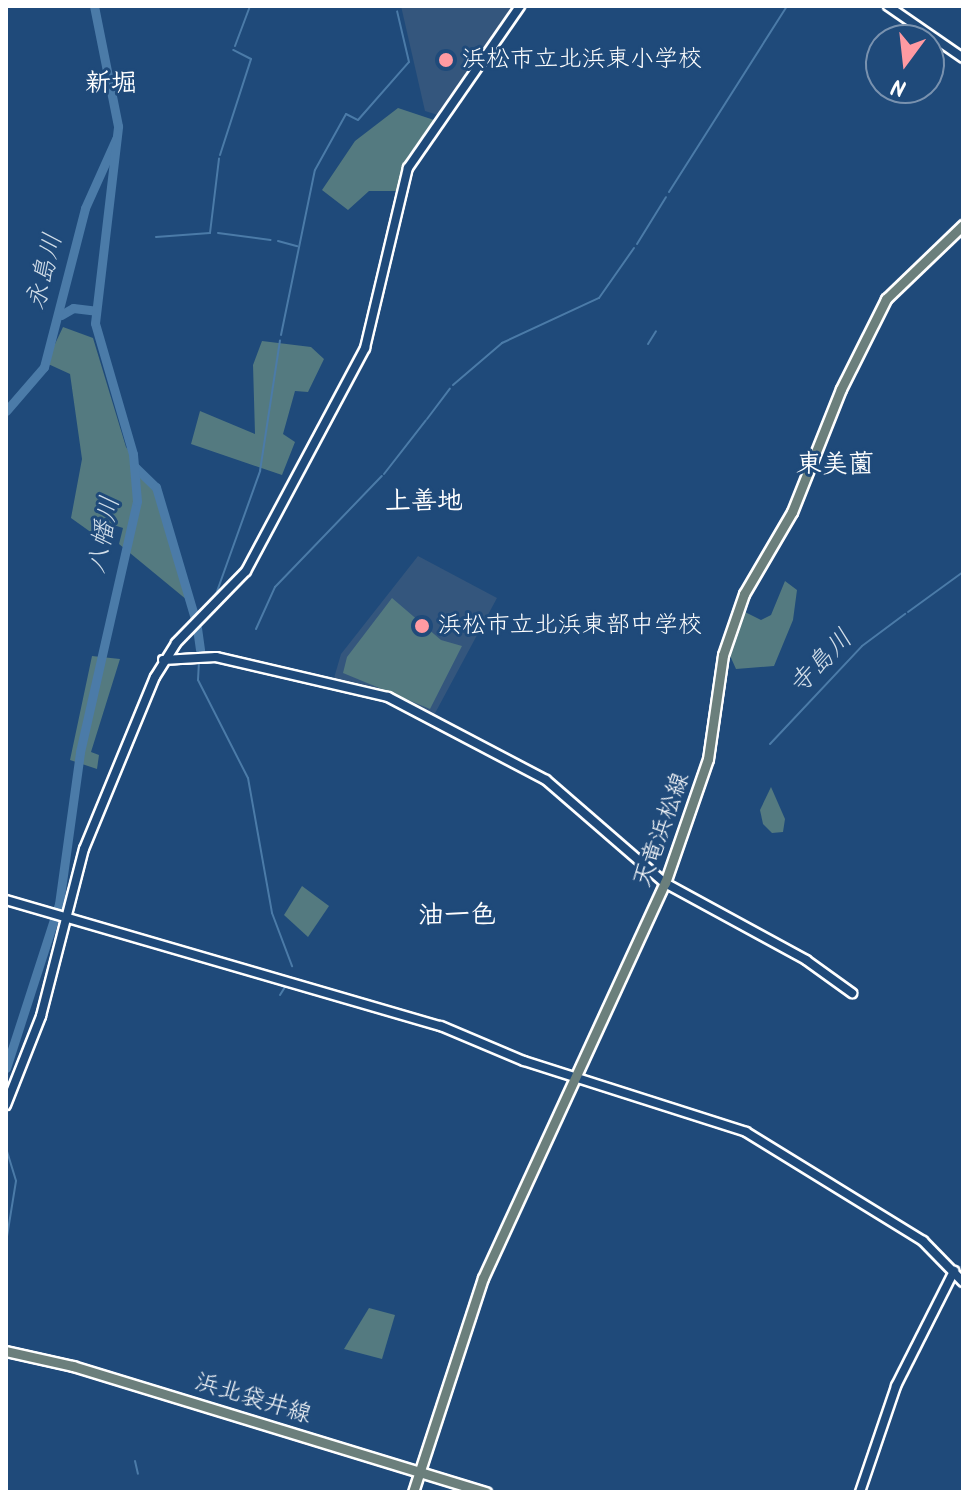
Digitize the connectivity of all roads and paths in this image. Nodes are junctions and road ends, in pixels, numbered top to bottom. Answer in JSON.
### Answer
{"nodes":[{"id":1,"x":520,"y":6,"type":"edge"},
{"id":2,"x":888,"y":6,"type":"edge"},
{"id":3,"x":963,"y":58,"type":"edge"},
{"id":4,"x":963,"y":225,"type":"edge"},
{"id":5,"x":163,"y":660,"type":"junction"},
{"id":6,"x":665,"y":883,"type":"junction"},
{"id":7,"x":6,"y":900,"type":"edge"},
{"id":8,"x":59,"y":919,"type":"junction"},
{"id":9,"x":852,"y":993,"type":"dead end"},
{"id":10,"x":577,"y":1078,"type":"junction"},
{"id":11,"x":6,"y":1105,"type":"edge"},
{"id":12,"x":954,"y":1271,"type":"junction"},
{"id":13,"x":963,"y":1282,"type":"edge"},
{"id":14,"x":6,"y":1351,"type":"edge"},
{"id":15,"x":419,"y":1472,"type":"junction"},
{"id":16,"x":412,"y":1492,"type":"edge"},
{"id":17,"x":486,"y":1492,"type":"edge"},
{"id":18,"x":860,"y":1492,"type":"edge"}],
"edges":[{"from":1,"to":5,"type":"street"},
{"from":2,"to":3,"type":"street"},
{"from":4,"to":6,"type":"main road","name":"天竜浜松線"},
{"from":5,"to":6,"type":"street"},
{"from":5,"to":8,"type":"street"},
{"from":6,"to":9,"type":"street"},
{"from":6,"to":10,"type":"main road","name":"天竜浜松線"},
{"from":7,"to":8,"type":"street"},
{"from":8,"to":10,"type":"street"},
{"from":8,"to":11,"type":"street"},
{"from":10,"to":12,"type":"street"},
{"from":10,"to":15,"type":"main road","name":"天竜浜松線"},
{"from":12,"to":13,"type":"street"},
{"from":12,"to":18,"type":"street"},
{"from":14,"to":15,"type":"main road","name":"浜北袋井線"},
{"from":15,"to":16,"type":"main road","name":"天竜浜松線"},
{"from":15,"to":17,"type":"main road","name":"浜北袋井線"}]}
